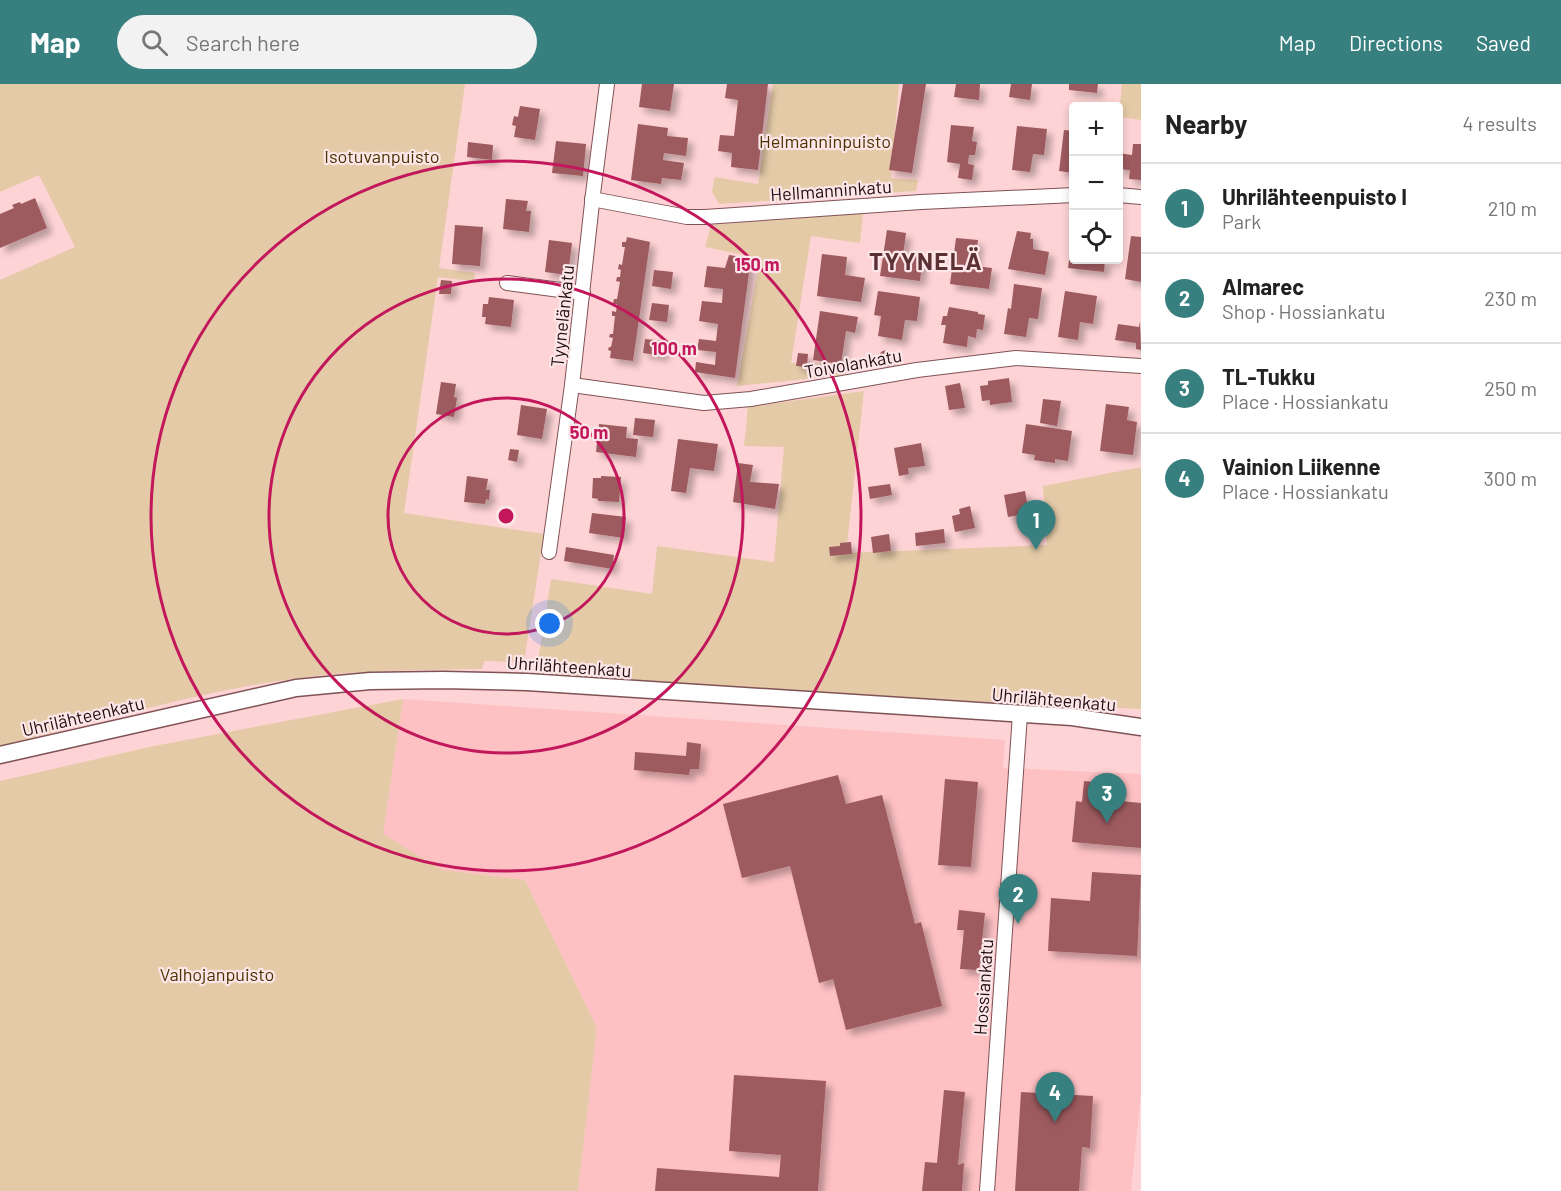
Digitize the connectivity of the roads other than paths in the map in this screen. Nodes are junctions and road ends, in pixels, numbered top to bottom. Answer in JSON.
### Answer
{"nodes":[{"id":1,"x":607,"y":84,"type":"edge"},
{"id":2,"x":1069,"y":195,"type":"edge"},
{"id":3,"x":1123,"y":195,"type":"edge"},
{"id":4,"x":1141,"y":197,"type":"edge"},
{"id":5,"x":592,"y":199,"type":"junction"},
{"id":6,"x":507,"y":283,"type":"dead end"},
{"id":7,"x":584,"y":293,"type":"junction"},
{"id":8,"x":1141,"y":366,"type":"edge"},
{"id":9,"x":572,"y":385,"type":"junction"},
{"id":10,"x":549,"y":552,"type":"dead end"},
{"id":11,"x":1020,"y":714,"type":"junction"},
{"id":12,"x":1141,"y":727,"type":"edge"},
{"id":13,"x":0,"y":755,"type":"edge"},
{"id":14,"x":987,"y":1191,"type":"edge"}],
"edges":[{"from":1,"to":5,"type":"street","name":"Tyynelänkatu"},
{"from":2,"to":5,"type":"street","name":"Hellmanninkatu"},
{"from":3,"to":4,"type":"street"},
{"from":5,"to":7,"type":"street","name":"Tyynelänkatu"},
{"from":6,"to":7,"type":"street"},
{"from":7,"to":9,"type":"street","name":"Tyynelänkatu"},
{"from":8,"to":9,"type":"street","name":"Toivolankatu"},
{"from":9,"to":10,"type":"street","name":"Tyynelänkatu"},
{"from":11,"to":12,"type":"street","name":"Uhrilähteenkatu"},
{"from":11,"to":13,"type":"street","name":"Uhrilähteenkatu"},
{"from":11,"to":14,"type":"street","name":"Hossiankatu"}]}
